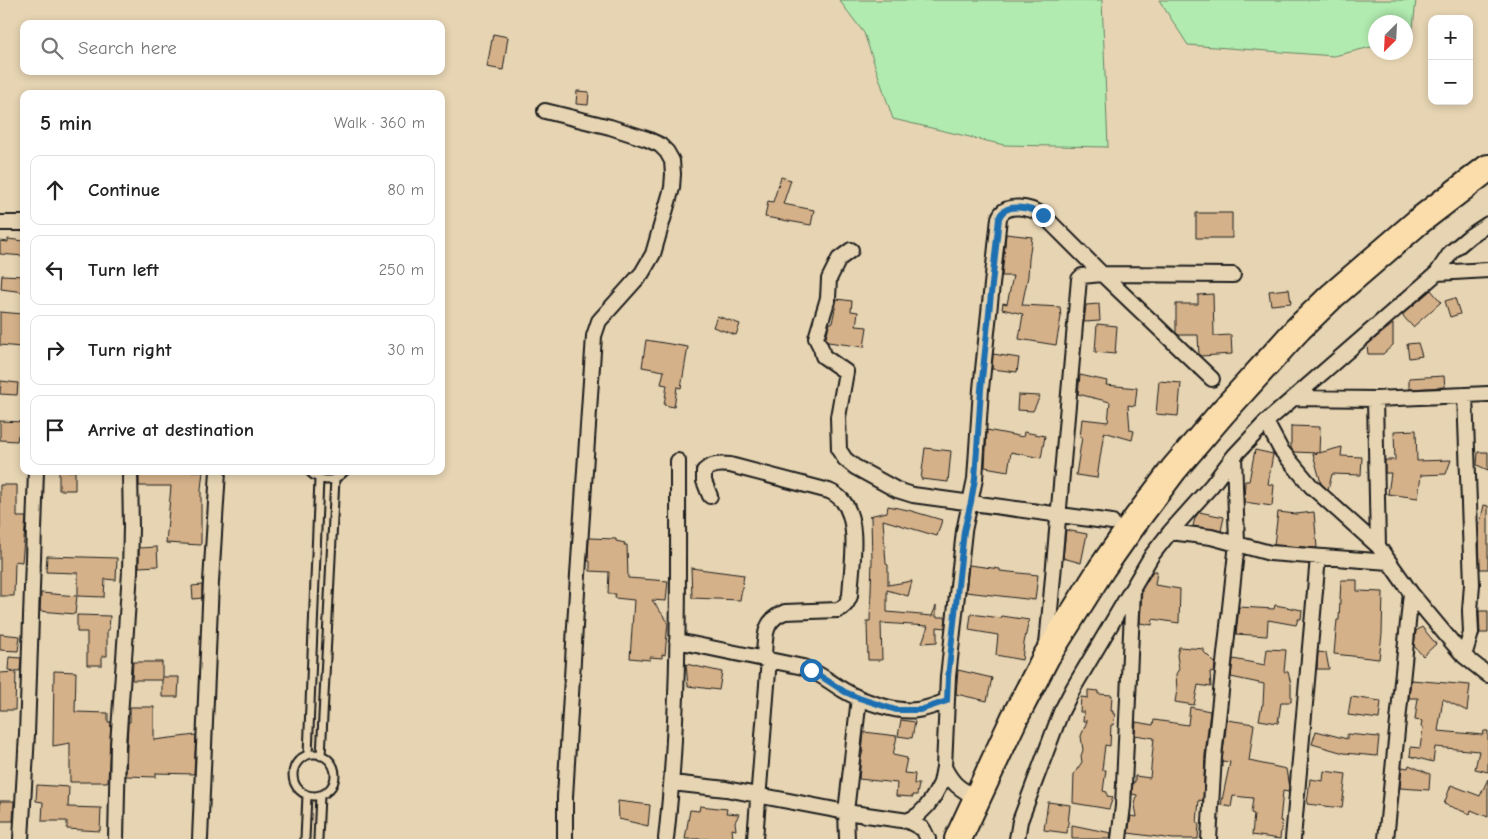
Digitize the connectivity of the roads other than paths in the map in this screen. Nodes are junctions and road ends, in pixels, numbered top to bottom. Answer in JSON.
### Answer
{"nodes":[{"id":1,"x":545,"y":111,"type":"dead end"},
{"id":2,"x":1488,"y":168,"type":"edge"},
{"id":3,"x":1488,"y":187,"type":"edge"},
{"id":4,"x":0,"y":223,"type":"edge"},
{"id":5,"x":20,"y":223,"type":"edge"},
{"id":6,"x":1488,"y":224,"type":"edge"},
{"id":7,"x":851,"y":250,"type":"dead end"},
{"id":8,"x":1488,"y":270,"type":"edge"},
{"id":9,"x":1437,"y":273,"type":"junction"},
{"id":10,"x":1102,"y":274,"type":"junction"},
{"id":11,"x":1233,"y":275,"type":"dead end"},
{"id":12,"x":1212,"y":380,"type":"dead end"},
{"id":13,"x":1488,"y":394,"type":"edge"},
{"id":14,"x":1465,"y":395,"type":"junction"},
{"id":15,"x":1294,"y":398,"type":"junction"},
{"id":16,"x":1375,"y":399,"type":"junction"},
{"id":17,"x":1266,"y":422,"type":"junction"},
{"id":18,"x":1234,"y":456,"type":"junction"},
{"id":19,"x":678,"y":461,"type":"dead end"},
{"id":20,"x":36,"y":475,"type":"edge"},
{"id":21,"x":130,"y":475,"type":"edge"},
{"id":22,"x":218,"y":475,"type":"edge"},
{"id":23,"x":314,"y":475,"type":"edge"},
{"id":24,"x":340,"y":475,"type":"edge"},
{"id":25,"x":319,"y":479,"type":"junction"},
{"id":26,"x":335,"y":479,"type":"junction"},
{"id":27,"x":710,"y":496,"type":"dead end"},
{"id":28,"x":971,"y":502,"type":"junction"},
{"id":29,"x":1058,"y":514,"type":"junction"},
{"id":30,"x":1112,"y":522,"type":"dead end"},
{"id":31,"x":1170,"y":532,"type":"junction"},
{"id":32,"x":1237,"y":543,"type":"junction"},
{"id":33,"x":1378,"y":546,"type":"junction"},
{"id":34,"x":1318,"y":556,"type":"junction"},
{"id":35,"x":1389,"y":562,"type":"junction"},
{"id":36,"x":1133,"y":587,"type":"junction"},
{"id":37,"x":1411,"y":593,"type":"junction"},
{"id":38,"x":678,"y":641,"type":"junction"},
{"id":39,"x":1464,"y":656,"type":"junction"},
{"id":40,"x":1046,"y":657,"type":"junction"},
{"id":41,"x":767,"y":659,"type":"junction"},
{"id":42,"x":1488,"y":675,"type":"edge"},
{"id":43,"x":859,"y":698,"type":"junction"},
{"id":44,"x":947,"y":701,"type":"junction"},
{"id":45,"x":308,"y":755,"type":"junction"},
{"id":46,"x":321,"y":756,"type":"junction"},
{"id":47,"x":944,"y":767,"type":"junction"},
{"id":48,"x":672,"y":783,"type":"junction"},
{"id":49,"x":307,"y":795,"type":"junction"},
{"id":50,"x":320,"y":795,"type":"junction"},
{"id":51,"x":759,"y":796,"type":"junction"},
{"id":52,"x":976,"y":798,"type":"junction"},
{"id":53,"x":846,"y":812,"type":"junction"},
{"id":54,"x":908,"y":822,"type":"junction"},
{"id":55,"x":20,"y":839,"type":"edge"},
{"id":56,"x":116,"y":839,"type":"edge"},
{"id":57,"x":200,"y":839,"type":"edge"},
{"id":58,"x":306,"y":839,"type":"edge"},
{"id":59,"x":318,"y":839,"type":"edge"},
{"id":60,"x":565,"y":839,"type":"edge"},
{"id":61,"x":666,"y":839,"type":"edge"},
{"id":62,"x":755,"y":839,"type":"edge"},
{"id":63,"x":847,"y":839,"type":"edge"},
{"id":64,"x":928,"y":839,"type":"edge"},
{"id":65,"x":958,"y":839,"type":"edge"},
{"id":66,"x":976,"y":839,"type":"edge"},
{"id":67,"x":1018,"y":839,"type":"edge"},
{"id":68,"x":1119,"y":839,"type":"edge"},
{"id":69,"x":1209,"y":839,"type":"edge"},
{"id":70,"x":1294,"y":839,"type":"edge"},
{"id":71,"x":1386,"y":839,"type":"edge"}],
"edges":[{"from":1,"to":60,"type":"street"},
{"from":2,"to":40,"type":"highway"},
{"from":3,"to":66,"type":"highway"},
{"from":4,"to":5,"type":"street"},
{"from":6,"to":9,"type":"street"},
{"from":7,"to":28,"type":"street"},
{"from":8,"to":9,"type":"street"},
{"from":9,"to":15,"type":"street"},
{"from":10,"to":11,"type":"street"},
{"from":10,"to":12,"type":"street"},
{"from":10,"to":28,"type":"street"},
{"from":10,"to":29,"type":"street"},
{"from":13,"to":14,"type":"street"},
{"from":14,"to":16,"type":"street"},
{"from":14,"to":39,"type":"street"},
{"from":15,"to":16,"type":"street"},
{"from":15,"to":17,"type":"street"},
{"from":16,"to":33,"type":"street"},
{"from":17,"to":18,"type":"street"},
{"from":17,"to":33,"type":"street"},
{"from":18,"to":31,"type":"street"},
{"from":18,"to":32,"type":"street"},
{"from":19,"to":38,"type":"street"},
{"from":20,"to":55,"type":"street"},
{"from":21,"to":56,"type":"street"},
{"from":22,"to":57,"type":"street"},
{"from":23,"to":25,"type":"lane"},
{"from":24,"to":26,"type":"lane"},
{"from":25,"to":26,"type":"lane"},
{"from":25,"to":45,"type":"lane"},
{"from":26,"to":46,"type":"lane"},
{"from":27,"to":41,"type":"street"},
{"from":28,"to":29,"type":"street"},
{"from":28,"to":44,"type":"street"},
{"from":29,"to":30,"type":"street"},
{"from":29,"to":40,"type":"street"},
{"from":31,"to":32,"type":"street"},
{"from":31,"to":36,"type":"street"},
{"from":32,"to":34,"type":"street"},
{"from":32,"to":69,"type":"street"},
{"from":33,"to":35,"type":"street"},
{"from":34,"to":35,"type":"street"},
{"from":34,"to":70,"type":"street"},
{"from":35,"to":37,"type":"street"},
{"from":36,"to":67,"type":"street"},
{"from":36,"to":68,"type":"street"},
{"from":37,"to":39,"type":"street"},
{"from":37,"to":71,"type":"street"},
{"from":38,"to":41,"type":"street"},
{"from":38,"to":48,"type":"street"},
{"from":39,"to":42,"type":"street"},
{"from":40,"to":52,"type":"highway"},
{"from":41,"to":43,"type":"street"},
{"from":41,"to":51,"type":"street"},
{"from":43,"to":44,"type":"street"},
{"from":43,"to":53,"type":"street"},
{"from":44,"to":47,"type":"street"},
{"from":45,"to":46,"type":"lane"},
{"from":45,"to":49,"type":"lane"},
{"from":46,"to":50,"type":"lane"},
{"from":47,"to":52,"type":"street"},
{"from":47,"to":54,"type":"street"},
{"from":48,"to":51,"type":"street"},
{"from":48,"to":61,"type":"street"},
{"from":49,"to":50,"type":"lane"},
{"from":49,"to":58,"type":"lane"},
{"from":50,"to":59,"type":"lane"},
{"from":51,"to":53,"type":"street"},
{"from":51,"to":62,"type":"street"},
{"from":52,"to":65,"type":"highway"},
{"from":53,"to":54,"type":"street"},
{"from":53,"to":63,"type":"street"},
{"from":54,"to":64,"type":"street"}]}
